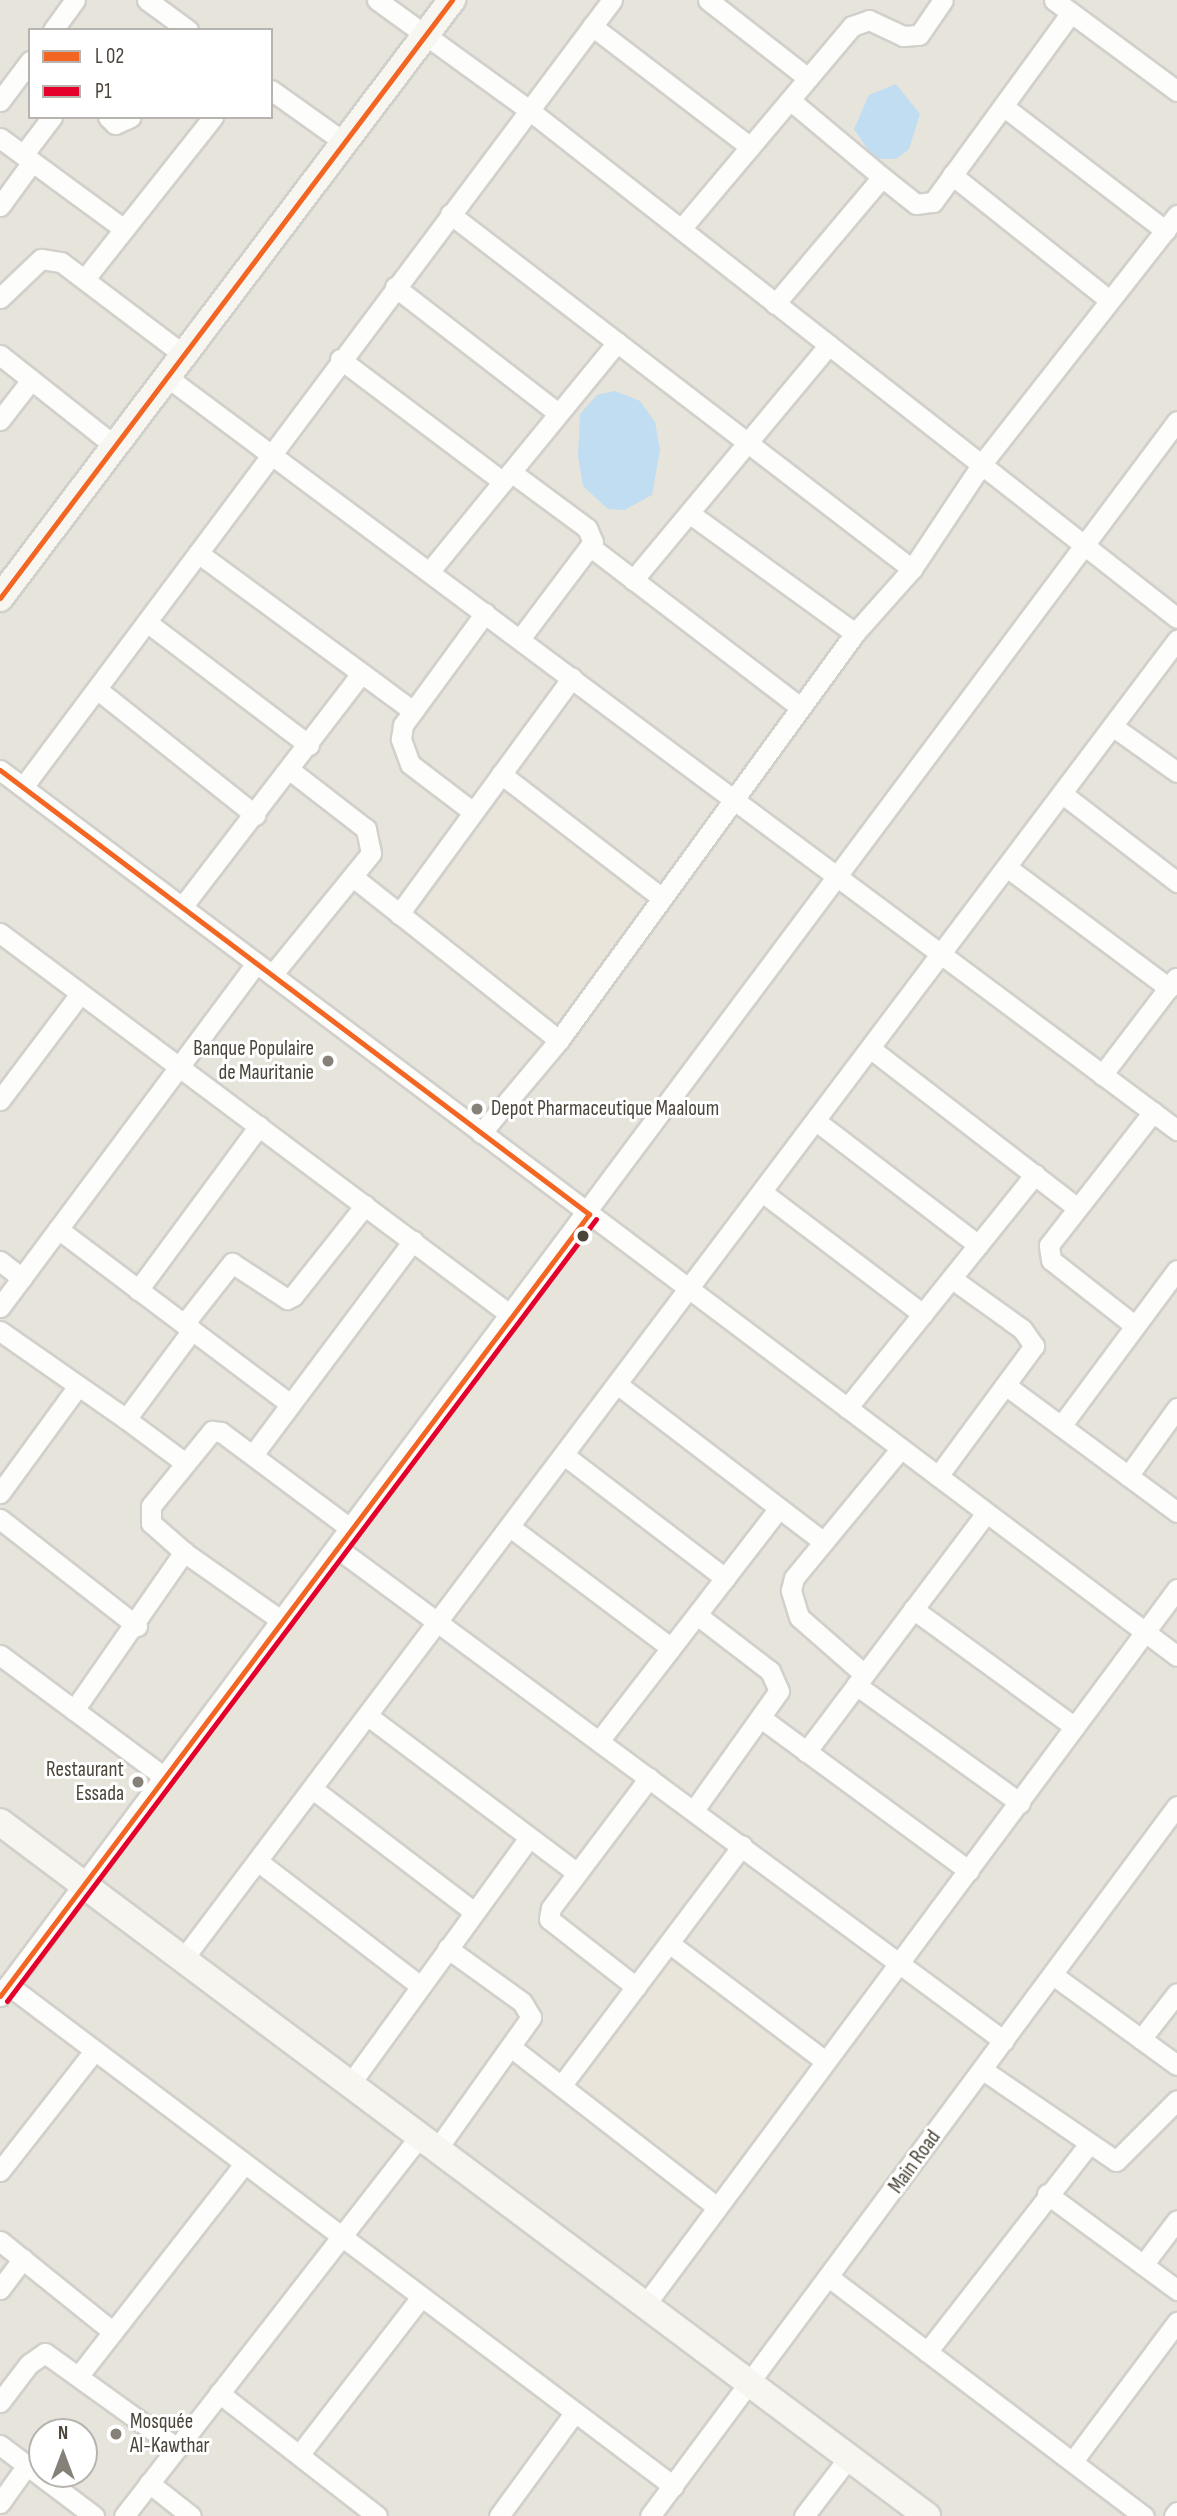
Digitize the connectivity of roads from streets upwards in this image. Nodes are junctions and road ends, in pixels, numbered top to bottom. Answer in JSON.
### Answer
{"nodes":[{"id":1,"x":75,"y":0,"type":"edge"},
{"id":2,"x":147,"y":0,"type":"edge"},
{"id":3,"x":377,"y":0,"type":"edge"},
{"id":4,"x":452,"y":0,"type":"edge"},
{"id":5,"x":612,"y":0,"type":"edge"},
{"id":6,"x":708,"y":0,"type":"edge"},
{"id":7,"x":943,"y":0,"type":"edge"},
{"id":8,"x":1054,"y":0,"type":"edge"},
{"id":9,"x":1071,"y":13,"type":"junction"},
{"id":10,"x":592,"y":26,"type":"junction"},
{"id":11,"x":54,"y":28,"type":"edge"},
{"id":12,"x":185,"y":28,"type":"edge"},
{"id":13,"x":425,"y":36,"type":"junction"},
{"id":14,"x":28,"y":64,"type":"edge"},
{"id":15,"x":808,"y":78,"type":"junction"},
{"id":16,"x":273,"y":91,"type":"edge"},
{"id":17,"x":1177,"y":91,"type":"edge"},
{"id":18,"x":790,"y":100,"type":"junction"},
{"id":19,"x":0,"y":101,"type":"edge"},
{"id":20,"x":1003,"y":106,"type":"junction"},
{"id":21,"x":529,"y":110,"type":"junction"},
{"id":22,"x":51,"y":119,"type":"edge"},
{"id":23,"x":110,"y":119,"type":"edge"},
{"id":24,"x":126,"y":119,"type":"edge"},
{"id":25,"x":212,"y":119,"type":"edge"},
{"id":26,"x":0,"y":138,"type":"edge"},
{"id":27,"x":344,"y":142,"type":"junction"},
{"id":28,"x":750,"y":147,"type":"junction"},
{"id":29,"x":28,"y":158,"type":"junction"},
{"id":30,"x":952,"y":175,"type":"junction"},
{"id":31,"x":882,"y":177,"type":"junction"},
{"id":32,"x":0,"y":206,"type":"edge"},
{"id":33,"x":450,"y":214,"type":"junction"},
{"id":34,"x":1171,"y":223,"type":"edge"},
{"id":35,"x":124,"y":229,"type":"junction"},
{"id":36,"x":681,"y":229,"type":"junction"},
{"id":37,"x":87,"y":276,"type":"junction"},
{"id":38,"x":396,"y":287,"type":"junction"},
{"id":39,"x":0,"y":298,"type":"edge"},
{"id":40,"x":1109,"y":300,"type":"junction"},
{"id":41,"x":775,"y":304,"type":"junction"},
{"id":42,"x":617,"y":342,"type":"junction"},
{"id":43,"x":829,"y":345,"type":"junction"},
{"id":44,"x":0,"y":355,"type":"edge"},
{"id":45,"x":184,"y":355,"type":"junction"},
{"id":46,"x":340,"y":359,"type":"junction"},
{"id":47,"x":167,"y":377,"type":"junction"},
{"id":48,"x":31,"y":380,"type":"junction"},
{"id":49,"x":558,"y":414,"type":"junction"},
{"id":50,"x":0,"y":420,"type":"edge"},
{"id":51,"x":1177,"y":421,"type":"edge"},
{"id":52,"x":750,"y":444,"type":"junction"},
{"id":53,"x":115,"y":446,"type":"junction"},
{"id":54,"x":270,"y":453,"type":"junction"},
{"id":55,"x":981,"y":465,"type":"junction"},
{"id":56,"x":507,"y":477,"type":"junction"},
{"id":57,"x":689,"y":513,"type":"junction"},
{"id":58,"x":1084,"y":547,"type":"junction"},
{"id":59,"x":592,"y":548,"type":"junction"},
{"id":60,"x":198,"y":553,"type":"junction"},
{"id":61,"x":912,"y":569,"type":"junction"},
{"id":62,"x":429,"y":572,"type":"junction"},
{"id":63,"x":633,"y":580,"type":"junction"},
{"id":64,"x":0,"y":598,"type":"edge"},
{"id":65,"x":485,"y":613,"type":"junction"},
{"id":66,"x":1177,"y":618,"type":"edge"},
{"id":67,"x":148,"y":623,"type":"junction"},
{"id":68,"x":855,"y":633,"type":"junction"},
{"id":69,"x":520,"y":639,"type":"junction"},
{"id":70,"x":1177,"y":640,"type":"edge"},
{"id":71,"x":361,"y":674,"type":"junction"},
{"id":72,"x":572,"y":678,"type":"junction"},
{"id":73,"x":98,"y":690,"type":"junction"},
{"id":74,"x":800,"y":707,"type":"junction"},
{"id":75,"x":413,"y":711,"type":"junction"},
{"id":76,"x":1115,"y":728,"type":"junction"},
{"id":77,"x":309,"y":745,"type":"junction"},
{"id":78,"x":0,"y":770,"type":"edge"},
{"id":79,"x":290,"y":770,"type":"junction"},
{"id":80,"x":1177,"y":772,"type":"edge"},
{"id":81,"x":501,"y":774,"type":"junction"},
{"id":82,"x":23,"y":787,"type":"junction"},
{"id":83,"x":1064,"y":795,"type":"junction"},
{"id":84,"x":734,"y":798,"type":"junction"},
{"id":85,"x":473,"y":812,"type":"junction"},
{"id":86,"x":255,"y":815,"type":"junction"},
{"id":87,"x":1008,"y":868,"type":"junction"},
{"id":88,"x":353,"y":877,"type":"junction"},
{"id":89,"x":841,"y":877,"type":"junction"},
{"id":90,"x":1177,"y":882,"type":"edge"},
{"id":91,"x":661,"y":897,"type":"junction"},
{"id":92,"x":182,"y":907,"type":"junction"},
{"id":93,"x":399,"y":914,"type":"junction"},
{"id":94,"x":3,"y":941,"type":"edge"},
{"id":95,"x":943,"y":954,"type":"junction"},
{"id":96,"x":256,"y":963,"type":"junction"},
{"id":97,"x":272,"y":975,"type":"junction"},
{"id":98,"x":1173,"y":983,"type":"edge"},
{"id":99,"x":80,"y":994,"type":"junction"},
{"id":100,"x":559,"y":1040,"type":"junction"},
{"id":101,"x":871,"y":1049,"type":"junction"},
{"id":102,"x":179,"y":1066,"type":"junction"},
{"id":103,"x":1102,"y":1075,"type":"junction"},
{"id":104,"x":0,"y":1100,"type":"edge"},
{"id":105,"x":1153,"y":1112,"type":"junction"},
{"id":106,"x":816,"y":1121,"type":"junction"},
{"id":107,"x":259,"y":1126,"type":"junction"},
{"id":108,"x":1177,"y":1130,"type":"edge"},
{"id":109,"x":481,"y":1133,"type":"junction"},
{"id":110,"x":1034,"y":1174,"type":"junction"},
{"id":111,"x":762,"y":1192,"type":"junction"},
{"id":112,"x":365,"y":1205,"type":"junction"},
{"id":113,"x":1076,"y":1207,"type":"junction"},
{"id":114,"x":589,"y":1214,"type":"junction"},
{"id":115,"x":58,"y":1229,"type":"junction"},
{"id":116,"x":413,"y":1241,"type":"junction"},
{"id":117,"x":978,"y":1245,"type":"junction"},
{"id":118,"x":0,"y":1261,"type":"edge"},
{"id":119,"x":22,"y":1278,"type":"junction"},
{"id":120,"x":951,"y":1278,"type":"junction"},
{"id":121,"x":1175,"y":1279,"type":"edge"},
{"id":122,"x":689,"y":1289,"type":"junction"},
{"id":123,"x":138,"y":1290,"type":"junction"},
{"id":124,"x":0,"y":1307,"type":"edge"},
{"id":125,"x":923,"y":1314,"type":"junction"},
{"id":126,"x":512,"y":1316,"type":"junction"},
{"id":127,"x":1134,"y":1325,"type":"junction"},
{"id":128,"x":188,"y":1327,"type":"junction"},
{"id":129,"x":0,"y":1331,"type":"edge"},
{"id":130,"x":617,"y":1384,"type":"junction"},
{"id":131,"x":78,"y":1386,"type":"junction"},
{"id":132,"x":1008,"y":1387,"type":"junction"},
{"id":133,"x":290,"y":1404,"type":"junction"},
{"id":134,"x":847,"y":1408,"type":"junction"},
{"id":135,"x":1177,"y":1408,"type":"edge"},
{"id":136,"x":126,"y":1419,"type":"junction"},
{"id":137,"x":1060,"y":1426,"type":"junction"},
{"id":138,"x":901,"y":1448,"type":"junction"},
{"id":139,"x":255,"y":1452,"type":"junction"},
{"id":140,"x":564,"y":1455,"type":"junction"},
{"id":141,"x":184,"y":1463,"type":"junction"},
{"id":142,"x":938,"y":1476,"type":"junction"},
{"id":143,"x":1128,"y":1476,"type":"junction"},
{"id":144,"x":0,"y":1493,"type":"edge"},
{"id":145,"x":778,"y":1509,"type":"junction"},
{"id":146,"x":1177,"y":1512,"type":"edge"},
{"id":147,"x":986,"y":1513,"type":"junction"},
{"id":148,"x":0,"y":1519,"type":"edge"},
{"id":149,"x":510,"y":1527,"type":"junction"},
{"id":150,"x":351,"y":1530,"type":"junction"},
{"id":151,"x":824,"y":1542,"type":"junction"},
{"id":152,"x":337,"y":1548,"type":"junction"},
{"id":153,"x":184,"y":1552,"type":"junction"},
{"id":154,"x":725,"y":1578,"type":"junction"},
{"id":155,"x":1177,"y":1589,"type":"edge"},
{"id":156,"x":914,"y":1609,"type":"junction"},
{"id":157,"x":697,"y":1615,"type":"junction"},
{"id":158,"x":282,"y":1621,"type":"junction"},
{"id":159,"x":437,"y":1622,"type":"junction"},
{"id":160,"x":137,"y":1626,"type":"junction"},
{"id":161,"x":1145,"y":1632,"type":"junction"},
{"id":162,"x":671,"y":1648,"type":"junction"},
{"id":163,"x":0,"y":1655,"type":"edge"},
{"id":164,"x":1177,"y":1656,"type":"edge"},
{"id":165,"x":860,"y":1680,"type":"junction"},
{"id":166,"x":74,"y":1710,"type":"junction"},
{"id":167,"x":368,"y":1716,"type":"junction"},
{"id":168,"x":761,"y":1718,"type":"junction"},
{"id":169,"x":1075,"y":1727,"type":"junction"},
{"id":170,"x":599,"y":1741,"type":"junction"},
{"id":171,"x":806,"y":1752,"type":"junction"},
{"id":172,"x":164,"y":1777,"type":"junction"},
{"id":173,"x":649,"y":1778,"type":"junction"},
{"id":174,"x":314,"y":1790,"type":"junction"},
{"id":175,"x":1020,"y":1804,"type":"junction"},
{"id":176,"x":694,"y":1810,"type":"junction"},
{"id":177,"x":1175,"y":1814,"type":"edge"},
{"id":178,"x":0,"y":1822,"type":"edge"},
{"id":179,"x":529,"y":1838,"type":"junction"},
{"id":180,"x":742,"y":1846,"type":"junction"},
{"id":181,"x":260,"y":1863,"type":"junction"},
{"id":182,"x":969,"y":1871,"type":"junction"},
{"id":183,"x":577,"y":1872,"type":"junction"},
{"id":184,"x":83,"y":1885,"type":"junction"},
{"id":185,"x":474,"y":1912,"type":"junction"},
{"id":186,"x":669,"y":1943,"type":"junction"},
{"id":187,"x":447,"y":1948,"type":"junction"},
{"id":188,"x":183,"y":1959,"type":"junction"},
{"id":189,"x":899,"y":1962,"type":"junction"},
{"id":190,"x":1053,"y":1975,"type":"junction"},
{"id":191,"x":419,"y":1984,"type":"junction"},
{"id":192,"x":636,"y":1987,"type":"junction"},
{"id":193,"x":4,"y":1990,"type":"edge"},
{"id":194,"x":1177,"y":1993,"type":"edge"},
{"id":195,"x":1141,"y":2039,"type":"junction"},
{"id":196,"x":1004,"y":2041,"type":"junction"},
{"id":197,"x":512,"y":2048,"type":"junction"},
{"id":198,"x":94,"y":2051,"type":"junction"},
{"id":199,"x":825,"y":2061,"type":"junction"},
{"id":200,"x":1177,"y":2065,"type":"edge"},
{"id":201,"x":983,"y":2070,"type":"junction"},
{"id":202,"x":350,"y":2084,"type":"junction"},
{"id":203,"x":561,"y":2086,"type":"junction"},
{"id":204,"x":1177,"y":2100,"type":"edge"},
{"id":205,"x":428,"y":2143,"type":"junction"},
{"id":206,"x":1088,"y":2145,"type":"junction"},
{"id":207,"x":243,"y":2165,"type":"junction"},
{"id":208,"x":0,"y":2171,"type":"edge"},
{"id":209,"x":1046,"y":2194,"type":"junction"},
{"id":210,"x":717,"y":2207,"type":"junction"},
{"id":211,"x":1177,"y":2220,"type":"edge"},
{"id":212,"x":340,"y":2239,"type":"junction"},
{"id":213,"x":0,"y":2241,"type":"edge"},
{"id":214,"x":23,"y":2259,"type":"junction"},
{"id":215,"x":1143,"y":2265,"type":"junction"},
{"id":216,"x":830,"y":2278,"type":"junction"},
{"id":217,"x":0,"y":2288,"type":"edge"},
{"id":218,"x":1177,"y":2290,"type":"edge"},
{"id":219,"x":421,"y":2297,"type":"junction"},
{"id":220,"x":645,"y":2305,"type":"junction"},
{"id":221,"x":1177,"y":2322,"type":"edge"},
{"id":222,"x":113,"y":2332,"type":"junction"},
{"id":223,"x":927,"y":2352,"type":"junction"},
{"id":224,"x":80,"y":2374,"type":"junction"},
{"id":225,"x":751,"y":2384,"type":"junction"},
{"id":226,"x":219,"y":2393,"type":"junction"},
{"id":227,"x":0,"y":2402,"type":"edge"},
{"id":228,"x":574,"y":2413,"type":"junction"},
{"id":229,"x":0,"y":2445,"type":"edge"},
{"id":230,"x":177,"y":2448,"type":"junction"},
{"id":231,"x":299,"y":2455,"type":"junction"},
{"id":232,"x":849,"y":2457,"type":"junction"},
{"id":233,"x":1073,"y":2461,"type":"junction"},
{"id":234,"x":27,"y":2465,"type":"junction"},
{"id":235,"x":149,"y":2483,"type":"junction"},
{"id":236,"x":673,"y":2486,"type":"junction"},
{"id":237,"x":0,"y":2503,"type":"edge"},
{"id":238,"x":351,"y":2508,"type":"edge"},
{"id":239,"x":94,"y":2516,"type":"edge"},
{"id":240,"x":124,"y":2516,"type":"edge"},
{"id":241,"x":191,"y":2516,"type":"edge"},
{"id":242,"x":377,"y":2516,"type":"edge"},
{"id":243,"x":499,"y":2516,"type":"edge"},
{"id":244,"x":650,"y":2516,"type":"edge"},
{"id":245,"x":804,"y":2516,"type":"edge"},
{"id":246,"x":927,"y":2516,"type":"edge"},
{"id":247,"x":1144,"y":2516,"type":"edge"}],
"edges":[{"from":1,"to":11,"type":"street"},
{"from":2,"to":12,"type":"street"},
{"from":3,"to":13,"type":"street"},
{"from":4,"to":13,"type":"street"},
{"from":5,"to":10,"type":"street"},
{"from":6,"to":15,"type":"street"},
{"from":7,"to":15,"type":"street"},
{"from":8,"to":9,"type":"street"},
{"from":9,"to":17,"type":"street"},
{"from":9,"to":20,"type":"street"},
{"from":10,"to":21,"type":"street"},
{"from":10,"to":28,"type":"street"},
{"from":13,"to":21,"type":"street"},
{"from":13,"to":27,"type":"street"},
{"from":14,"to":19,"type":"street"},
{"from":15,"to":18,"type":"street"},
{"from":16,"to":27,"type":"street"},
{"from":18,"to":28,"type":"street"},
{"from":18,"to":31,"type":"street"},
{"from":20,"to":30,"type":"street"},
{"from":20,"to":34,"type":"street"},
{"from":21,"to":33,"type":"street"},
{"from":21,"to":36,"type":"street"},
{"from":22,"to":29,"type":"street"},
{"from":23,"to":24,"type":"street"},
{"from":25,"to":35,"type":"street"},
{"from":26,"to":29,"type":"street"},
{"from":27,"to":45,"type":"street"},
{"from":28,"to":36,"type":"street"},
{"from":29,"to":32,"type":"street"},
{"from":29,"to":35,"type":"street"},
{"from":30,"to":31,"type":"street"},
{"from":30,"to":40,"type":"street"},
{"from":31,"to":41,"type":"street"},
{"from":33,"to":38,"type":"street"},
{"from":33,"to":42,"type":"street"},
{"from":34,"to":40,"type":"street"},
{"from":35,"to":37,"type":"street"},
{"from":36,"to":41,"type":"street"},
{"from":37,"to":39,"type":"street"},
{"from":37,"to":45,"type":"street"},
{"from":38,"to":46,"type":"street"},
{"from":38,"to":49,"type":"street"},
{"from":40,"to":55,"type":"street"},
{"from":41,"to":43,"type":"street"},
{"from":42,"to":49,"type":"street"},
{"from":42,"to":52,"type":"street"},
{"from":43,"to":52,"type":"street"},
{"from":43,"to":55,"type":"street"},
{"from":44,"to":48,"type":"street"},
{"from":45,"to":47,"type":"street"},
{"from":46,"to":54,"type":"street"},
{"from":46,"to":56,"type":"street"},
{"from":47,"to":53,"type":"street"},
{"from":47,"to":54,"type":"street"},
{"from":48,"to":50,"type":"street"},
{"from":48,"to":53,"type":"street"},
{"from":49,"to":56,"type":"street"},
{"from":51,"to":58,"type":"street"},
{"from":52,"to":57,"type":"street"},
{"from":52,"to":61,"type":"street"},
{"from":53,"to":64,"type":"street"},
{"from":54,"to":60,"type":"street"},
{"from":54,"to":62,"type":"street"},
{"from":55,"to":58,"type":"street"},
{"from":55,"to":61,"type":"street"},
{"from":56,"to":59,"type":"street"},
{"from":56,"to":62,"type":"street"},
{"from":57,"to":63,"type":"street"},
{"from":57,"to":68,"type":"street"},
{"from":58,"to":66,"type":"street"},
{"from":58,"to":89,"type":"street"},
{"from":59,"to":63,"type":"street"},
{"from":59,"to":69,"type":"street"},
{"from":60,"to":67,"type":"street"},
{"from":60,"to":71,"type":"street"},
{"from":61,"to":68,"type":"street"},
{"from":62,"to":65,"type":"street"},
{"from":63,"to":74,"type":"street"},
{"from":65,"to":69,"type":"street"},
{"from":65,"to":75,"type":"street"},
{"from":67,"to":73,"type":"street"},
{"from":67,"to":77,"type":"street"},
{"from":68,"to":74,"type":"street"},
{"from":69,"to":72,"type":"street"},
{"from":70,"to":76,"type":"street"},
{"from":71,"to":75,"type":"street"},
{"from":71,"to":77,"type":"street"},
{"from":72,"to":81,"type":"street"},
{"from":72,"to":84,"type":"street"},
{"from":73,"to":82,"type":"street"},
{"from":73,"to":86,"type":"street"},
{"from":74,"to":84,"type":"street"},
{"from":75,"to":85,"type":"street"},
{"from":76,"to":80,"type":"street"},
{"from":76,"to":83,"type":"street"},
{"from":77,"to":79,"type":"street"},
{"from":78,"to":82,"type":"street"},
{"from":79,"to":86,"type":"street"},
{"from":79,"to":88,"type":"street"},
{"from":81,"to":85,"type":"street"},
{"from":81,"to":91,"type":"street"},
{"from":82,"to":92,"type":"street"},
{"from":83,"to":87,"type":"street"},
{"from":83,"to":90,"type":"street"},
{"from":84,"to":89,"type":"street"},
{"from":84,"to":91,"type":"street"},
{"from":85,"to":93,"type":"street"},
{"from":86,"to":92,"type":"street"},
{"from":87,"to":95,"type":"street"},
{"from":87,"to":98,"type":"street"},
{"from":88,"to":93,"type":"street"},
{"from":88,"to":97,"type":"street"},
{"from":89,"to":95,"type":"street"},
{"from":89,"to":114,"type":"street"},
{"from":91,"to":100,"type":"street"},
{"from":92,"to":96,"type":"street"},
{"from":93,"to":100,"type":"street"},
{"from":94,"to":99,"type":"street"},
{"from":95,"to":101,"type":"street"},
{"from":95,"to":103,"type":"street"},
{"from":96,"to":97,"type":"street"},
{"from":96,"to":102,"type":"street"},
{"from":97,"to":109,"type":"street"},
{"from":98,"to":103,"type":"street"},
{"from":99,"to":102,"type":"street"},
{"from":99,"to":104,"type":"street"},
{"from":100,"to":109,"type":"street"},
{"from":101,"to":106,"type":"street"},
{"from":101,"to":110,"type":"street"},
{"from":102,"to":107,"type":"street"},
{"from":102,"to":115,"type":"street"},
{"from":103,"to":105,"type":"street"},
{"from":105,"to":108,"type":"street"},
{"from":105,"to":113,"type":"street"},
{"from":106,"to":111,"type":"street"},
{"from":106,"to":117,"type":"street"},
{"from":107,"to":112,"type":"street"},
{"from":107,"to":123,"type":"street"},
{"from":109,"to":114,"type":"street"},
{"from":110,"to":113,"type":"street"},
{"from":110,"to":117,"type":"street"},
{"from":111,"to":122,"type":"street"},
{"from":111,"to":125,"type":"street"},
{"from":112,"to":116,"type":"street"},
{"from":112,"to":128,"type":"street"},
{"from":113,"to":127,"type":"street"},
{"from":114,"to":122,"type":"street"},
{"from":114,"to":126,"type":"street"},
{"from":115,"to":119,"type":"street"},
{"from":115,"to":123,"type":"street"},
{"from":116,"to":126,"type":"street"},
{"from":116,"to":133,"type":"street"},
{"from":117,"to":120,"type":"street"},
{"from":118,"to":119,"type":"street"},
{"from":119,"to":124,"type":"street"},
{"from":120,"to":125,"type":"street"},
{"from":120,"to":132,"type":"street"},
{"from":121,"to":127,"type":"street"},
{"from":122,"to":130,"type":"street"},
{"from":122,"to":134,"type":"street"},
{"from":123,"to":128,"type":"street"},
{"from":125,"to":134,"type":"street"},
{"from":126,"to":150,"type":"street"},
{"from":127,"to":137,"type":"street"},
{"from":128,"to":133,"type":"street"},
{"from":128,"to":136,"type":"street"},
{"from":129,"to":131,"type":"street"},
{"from":130,"to":140,"type":"street"},
{"from":130,"to":145,"type":"street"},
{"from":131,"to":136,"type":"street"},
{"from":131,"to":144,"type":"street"},
{"from":132,"to":137,"type":"street"},
{"from":132,"to":142,"type":"street"},
{"from":133,"to":139,"type":"street"},
{"from":134,"to":138,"type":"street"},
{"from":135,"to":143,"type":"street"},
{"from":136,"to":141,"type":"street"},
{"from":137,"to":143,"type":"street"},
{"from":138,"to":142,"type":"street"},
{"from":138,"to":151,"type":"street"},
{"from":139,"to":141,"type":"street"},
{"from":139,"to":150,"type":"street"},
{"from":140,"to":149,"type":"street"},
{"from":140,"to":154,"type":"street"},
{"from":141,"to":153,"type":"street"},
{"from":142,"to":147,"type":"street"},
{"from":143,"to":146,"type":"street"},
{"from":145,"to":151,"type":"street"},
{"from":145,"to":154,"type":"street"},
{"from":147,"to":156,"type":"street"},
{"from":147,"to":161,"type":"street"},
{"from":148,"to":160,"type":"street"},
{"from":149,"to":159,"type":"street"},
{"from":149,"to":162,"type":"street"},
{"from":150,"to":152,"type":"street"},
{"from":151,"to":165,"type":"street"},
{"from":152,"to":158,"type":"street"},
{"from":152,"to":159,"type":"street"},
{"from":153,"to":158,"type":"street"},
{"from":153,"to":160,"type":"street"},
{"from":154,"to":157,"type":"street"},
{"from":155,"to":161,"type":"street"},
{"from":156,"to":165,"type":"street"},
{"from":156,"to":169,"type":"street"},
{"from":157,"to":162,"type":"street"},
{"from":157,"to":168,"type":"street"},
{"from":158,"to":172,"type":"street"},
{"from":159,"to":167,"type":"street"},
{"from":159,"to":170,"type":"street"},
{"from":160,"to":166,"type":"street"},
{"from":161,"to":164,"type":"street"},
{"from":161,"to":169,"type":"street"},
{"from":162,"to":170,"type":"street"},
{"from":163,"to":166,"type":"street"},
{"from":165,"to":171,"type":"street"},
{"from":165,"to":175,"type":"street"},
{"from":166,"to":172,"type":"street"},
{"from":167,"to":174,"type":"street"},
{"from":167,"to":179,"type":"street"},
{"from":168,"to":171,"type":"street"},
{"from":168,"to":176,"type":"street"},
{"from":169,"to":175,"type":"street"},
{"from":170,"to":173,"type":"street"},
{"from":171,"to":182,"type":"street"},
{"from":172,"to":184,"type":"street"},
{"from":173,"to":176,"type":"street"},
{"from":173,"to":183,"type":"street"},
{"from":174,"to":181,"type":"street"},
{"from":174,"to":185,"type":"street"},
{"from":175,"to":182,"type":"street"},
{"from":176,"to":180,"type":"street"},
{"from":177,"to":190,"type":"street","name":"Main Road"},
{"from":178,"to":184,"type":"street"},
{"from":179,"to":183,"type":"street"},
{"from":179,"to":185,"type":"street"},
{"from":180,"to":186,"type":"street"},
{"from":180,"to":189,"type":"street"},
{"from":181,"to":188,"type":"street"},
{"from":181,"to":191,"type":"street"},
{"from":182,"to":189,"type":"street"},
{"from":183,"to":192,"type":"street"},
{"from":184,"to":188,"type":"street"},
{"from":184,"to":193,"type":"street"},
{"from":185,"to":187,"type":"street"},
{"from":186,"to":192,"type":"street"},
{"from":186,"to":199,"type":"street"},
{"from":187,"to":191,"type":"street"},
{"from":187,"to":197,"type":"street"},
{"from":188,"to":202,"type":"street"},
{"from":189,"to":196,"type":"street"},
{"from":189,"to":199,"type":"street"},
{"from":190,"to":195,"type":"street"},
{"from":190,"to":196,"type":"street","name":"Main Road"},
{"from":191,"to":202,"type":"street"},
{"from":192,"to":203,"type":"street"},
{"from":193,"to":198,"type":"street"},
{"from":194,"to":195,"type":"street"},
{"from":195,"to":200,"type":"street"},
{"from":196,"to":201,"type":"street","name":"Main Road"},
{"from":197,"to":203,"type":"street"},
{"from":197,"to":205,"type":"street"},
{"from":198,"to":207,"type":"street"},
{"from":198,"to":208,"type":"street"},
{"from":199,"to":210,"type":"street"},
{"from":201,"to":206,"type":"street"},
{"from":201,"to":216,"type":"street","name":"Main Road"},
{"from":202,"to":205,"type":"street"},
{"from":203,"to":210,"type":"street"},
{"from":204,"to":206,"type":"street"},
{"from":205,"to":212,"type":"street"},
{"from":205,"to":220,"type":"street"},
{"from":206,"to":209,"type":"street"},
{"from":207,"to":212,"type":"street"},
{"from":207,"to":222,"type":"street"},
{"from":209,"to":215,"type":"street"},
{"from":209,"to":223,"type":"street"},
{"from":210,"to":220,"type":"street"},
{"from":211,"to":215,"type":"street"},
{"from":212,"to":219,"type":"street"},
{"from":212,"to":226,"type":"street"},
{"from":213,"to":214,"type":"street"},
{"from":214,"to":217,"type":"street"},
{"from":214,"to":222,"type":"street"},
{"from":215,"to":218,"type":"street"},
{"from":216,"to":223,"type":"street"},
{"from":216,"to":225,"type":"street","name":"Main Road"},
{"from":219,"to":228,"type":"street"},
{"from":219,"to":231,"type":"street"},
{"from":220,"to":225,"type":"street"},
{"from":221,"to":233,"type":"street"},
{"from":222,"to":224,"type":"street"},
{"from":223,"to":233,"type":"street"},
{"from":224,"to":227,"type":"street"},
{"from":224,"to":230,"type":"street"},
{"from":225,"to":232,"type":"street"},
{"from":225,"to":236,"type":"street","name":"Main Road"},
{"from":226,"to":230,"type":"street"},
{"from":226,"to":231,"type":"street"},
{"from":228,"to":236,"type":"street"},
{"from":228,"to":243,"type":"street"},
{"from":229,"to":234,"type":"street"},
{"from":230,"to":235,"type":"street"},
{"from":231,"to":238,"type":"street"},
{"from":232,"to":245,"type":"street"},
{"from":232,"to":246,"type":"street"},
{"from":233,"to":247,"type":"street"},
{"from":234,"to":237,"type":"street"},
{"from":234,"to":239,"type":"street"},
{"from":235,"to":240,"type":"street"},
{"from":235,"to":241,"type":"street"},
{"from":236,"to":244,"type":"street","name":"Main Road"},
{"from":238,"to":242,"type":"street"}]}
